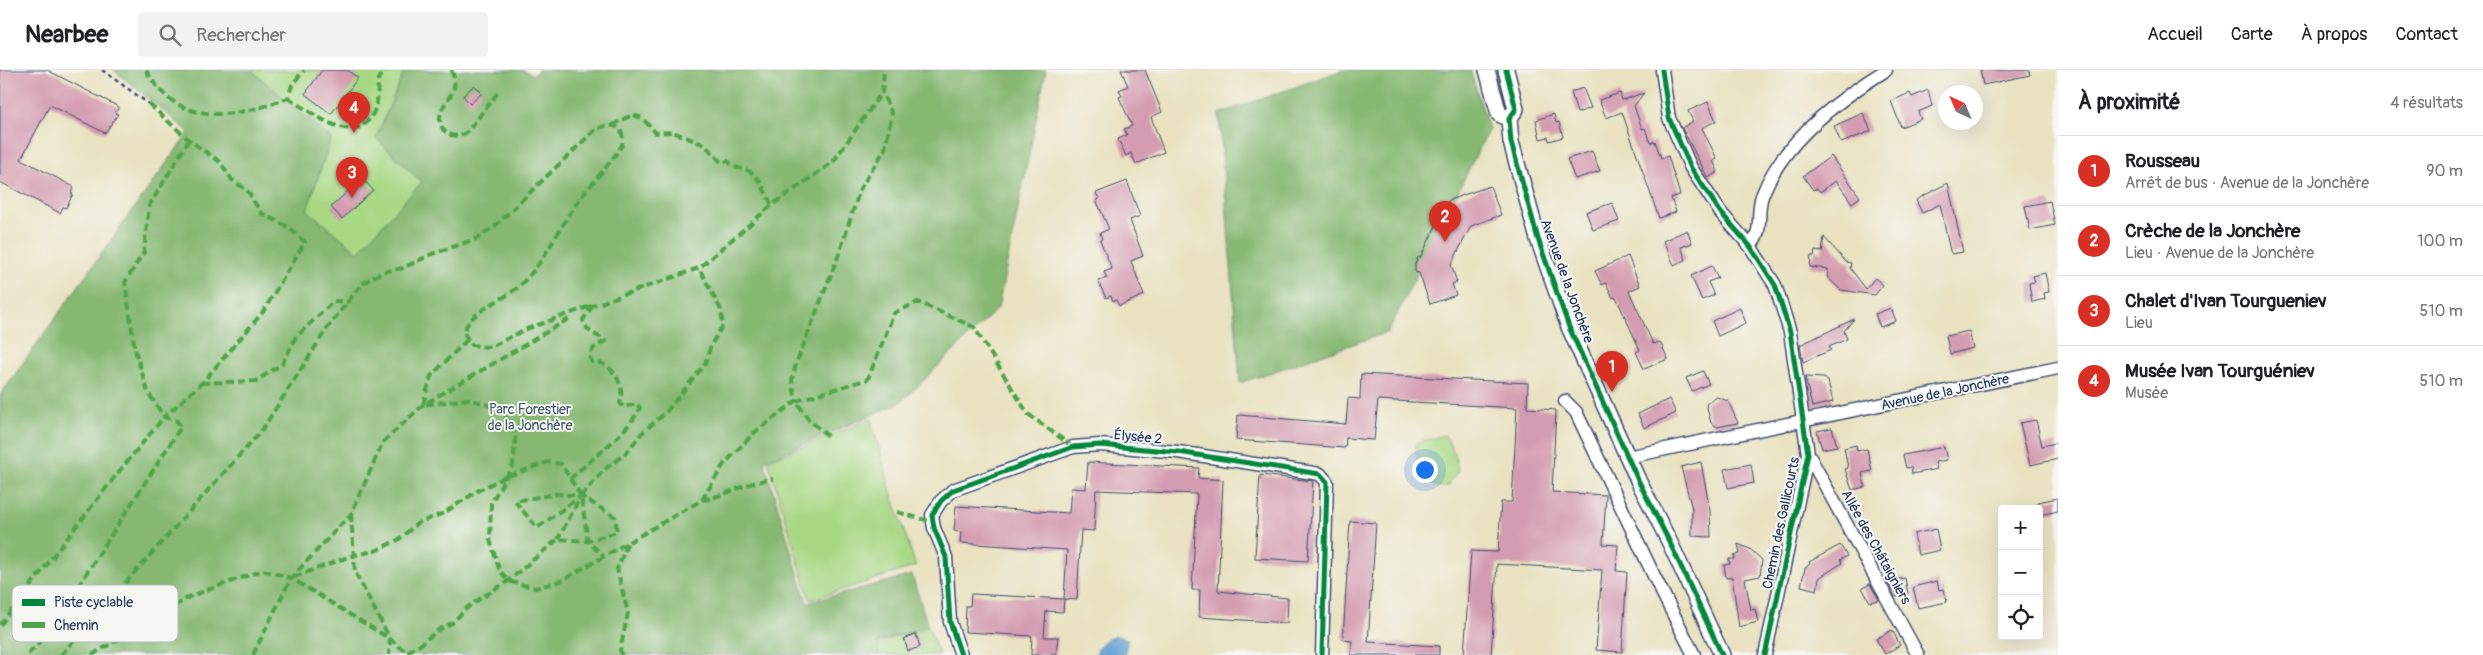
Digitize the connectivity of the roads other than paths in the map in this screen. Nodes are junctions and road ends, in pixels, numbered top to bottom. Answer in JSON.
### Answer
{"nodes":[{"id":1,"x":1486,"y":70,"type":"edge"},
{"id":2,"x":1506,"y":70,"type":"edge"},
{"id":3,"x":1662,"y":70,"type":"edge"},
{"id":4,"x":1886,"y":70,"type":"edge"},
{"id":5,"x":1509,"y":120,"type":"junction"},
{"id":6,"x":1750,"y":246,"type":"junction"},
{"id":7,"x":2058,"y":368,"type":"edge"},
{"id":8,"x":1565,"y":400,"type":"dead end"},
{"id":9,"x":1803,"y":421,"type":"junction"},
{"id":10,"x":1808,"y":454,"type":"junction"},
{"id":11,"x":1627,"y":457,"type":"junction"},
{"id":12,"x":961,"y":655,"type":"edge"},
{"id":13,"x":1322,"y":655,"type":"edge"},
{"id":14,"x":1694,"y":655,"type":"edge"},
{"id":15,"x":1722,"y":655,"type":"edge"},
{"id":16,"x":1765,"y":655,"type":"edge"},
{"id":17,"x":1918,"y":655,"type":"edge"}],
"edges":[{"from":1,"to":5,"type":"street","name":"Avenue de la Jonchère"},
{"from":2,"to":5,"type":"street","name":"Avenue de la Jonchère"},
{"from":3,"to":6,"type":"street","name":"Chemin des Gallicourts"},
{"from":4,"to":6,"type":"street"},
{"from":5,"to":11,"type":"street","name":"Avenue de la Jonchère"},
{"from":6,"to":9,"type":"street","name":"Chemin des Gallicourts"},
{"from":7,"to":9,"type":"street","name":"Avenue de la Jonchère"},
{"from":8,"to":14,"type":"street"},
{"from":9,"to":10,"type":"street","name":"Chemin des Gallicourts"},
{"from":9,"to":11,"type":"street","name":"Avenue de la Jonchère"},
{"from":10,"to":16,"type":"street","name":"Chemin des Gallicourts"},
{"from":10,"to":17,"type":"street","name":"Allée des Châtaigniers"},
{"from":11,"to":15,"type":"street","name":"Avenue de la Jonchère"},
{"from":12,"to":13,"type":"street","name":"Élysée 2"}]}
